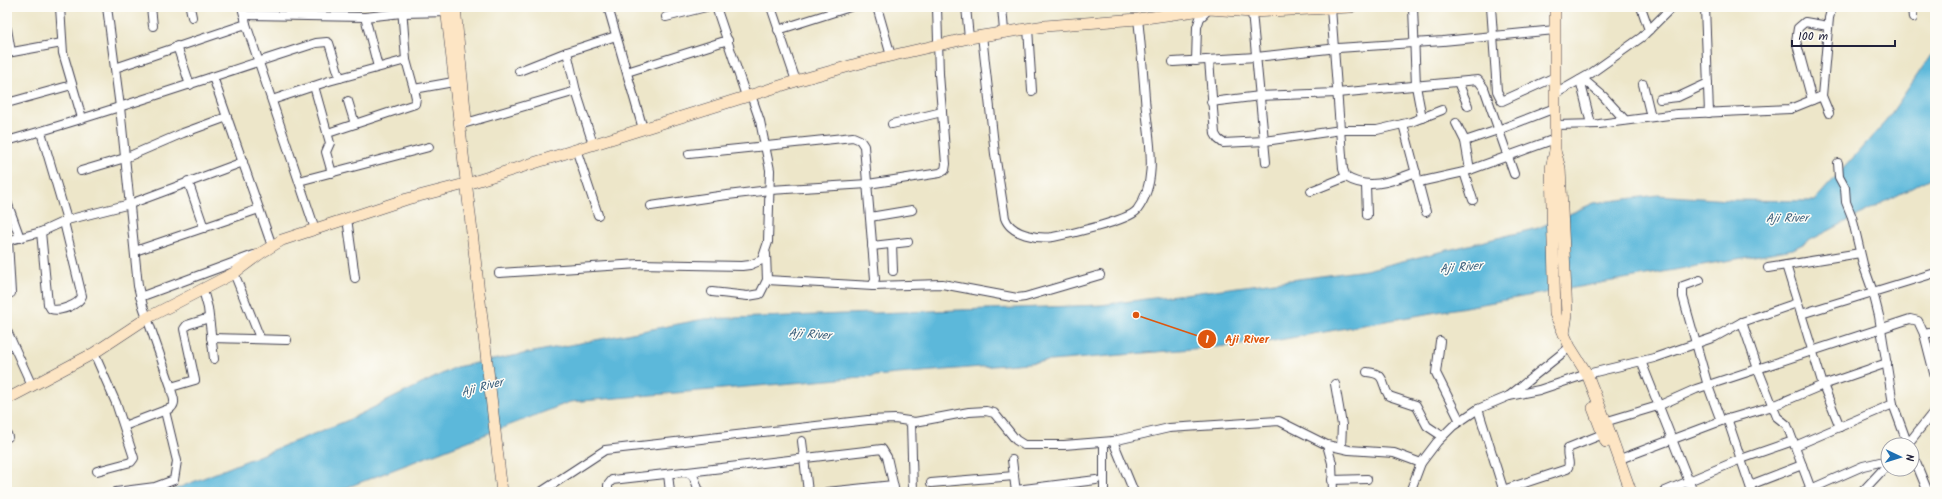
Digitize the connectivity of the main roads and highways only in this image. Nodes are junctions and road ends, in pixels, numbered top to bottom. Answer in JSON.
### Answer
{"nodes":[{"id":1,"x":1351,"y":7,"type":"edge"},
{"id":2,"x":1555,"y":7,"type":"edge"},
{"id":3,"x":1210,"y":8,"type":"edge"},
{"id":4,"x":451,"y":9,"type":"edge"},
{"id":5,"x":1193,"y":9,"type":"edge"},
{"id":6,"x":458,"y":82,"type":"junction"},
{"id":7,"x":469,"y":183,"type":"junction"},
{"id":8,"x":7,"y":399,"type":"edge"},
{"id":9,"x":1603,"y":427,"type":"junction"},
{"id":10,"x":505,"y":491,"type":"edge"},
{"id":11,"x":1623,"y":492,"type":"edge"},
{"id":12,"x":1631,"y":492,"type":"edge"}],
"edges":[{"from":1,"to":3,"type":"main road"},
{"from":2,"to":9,"type":"main road"},
{"from":3,"to":5,"type":"main road"},
{"from":4,"to":6,"type":"main road"},
{"from":5,"to":7,"type":"main road"},
{"from":6,"to":7,"type":"main road"},
{"from":6,"to":7,"type":"main road"},
{"from":7,"to":8,"type":"main road"},
{"from":7,"to":10,"type":"main road"},
{"from":9,"to":11,"type":"main road"},
{"from":9,"to":12,"type":"main road"}]}
